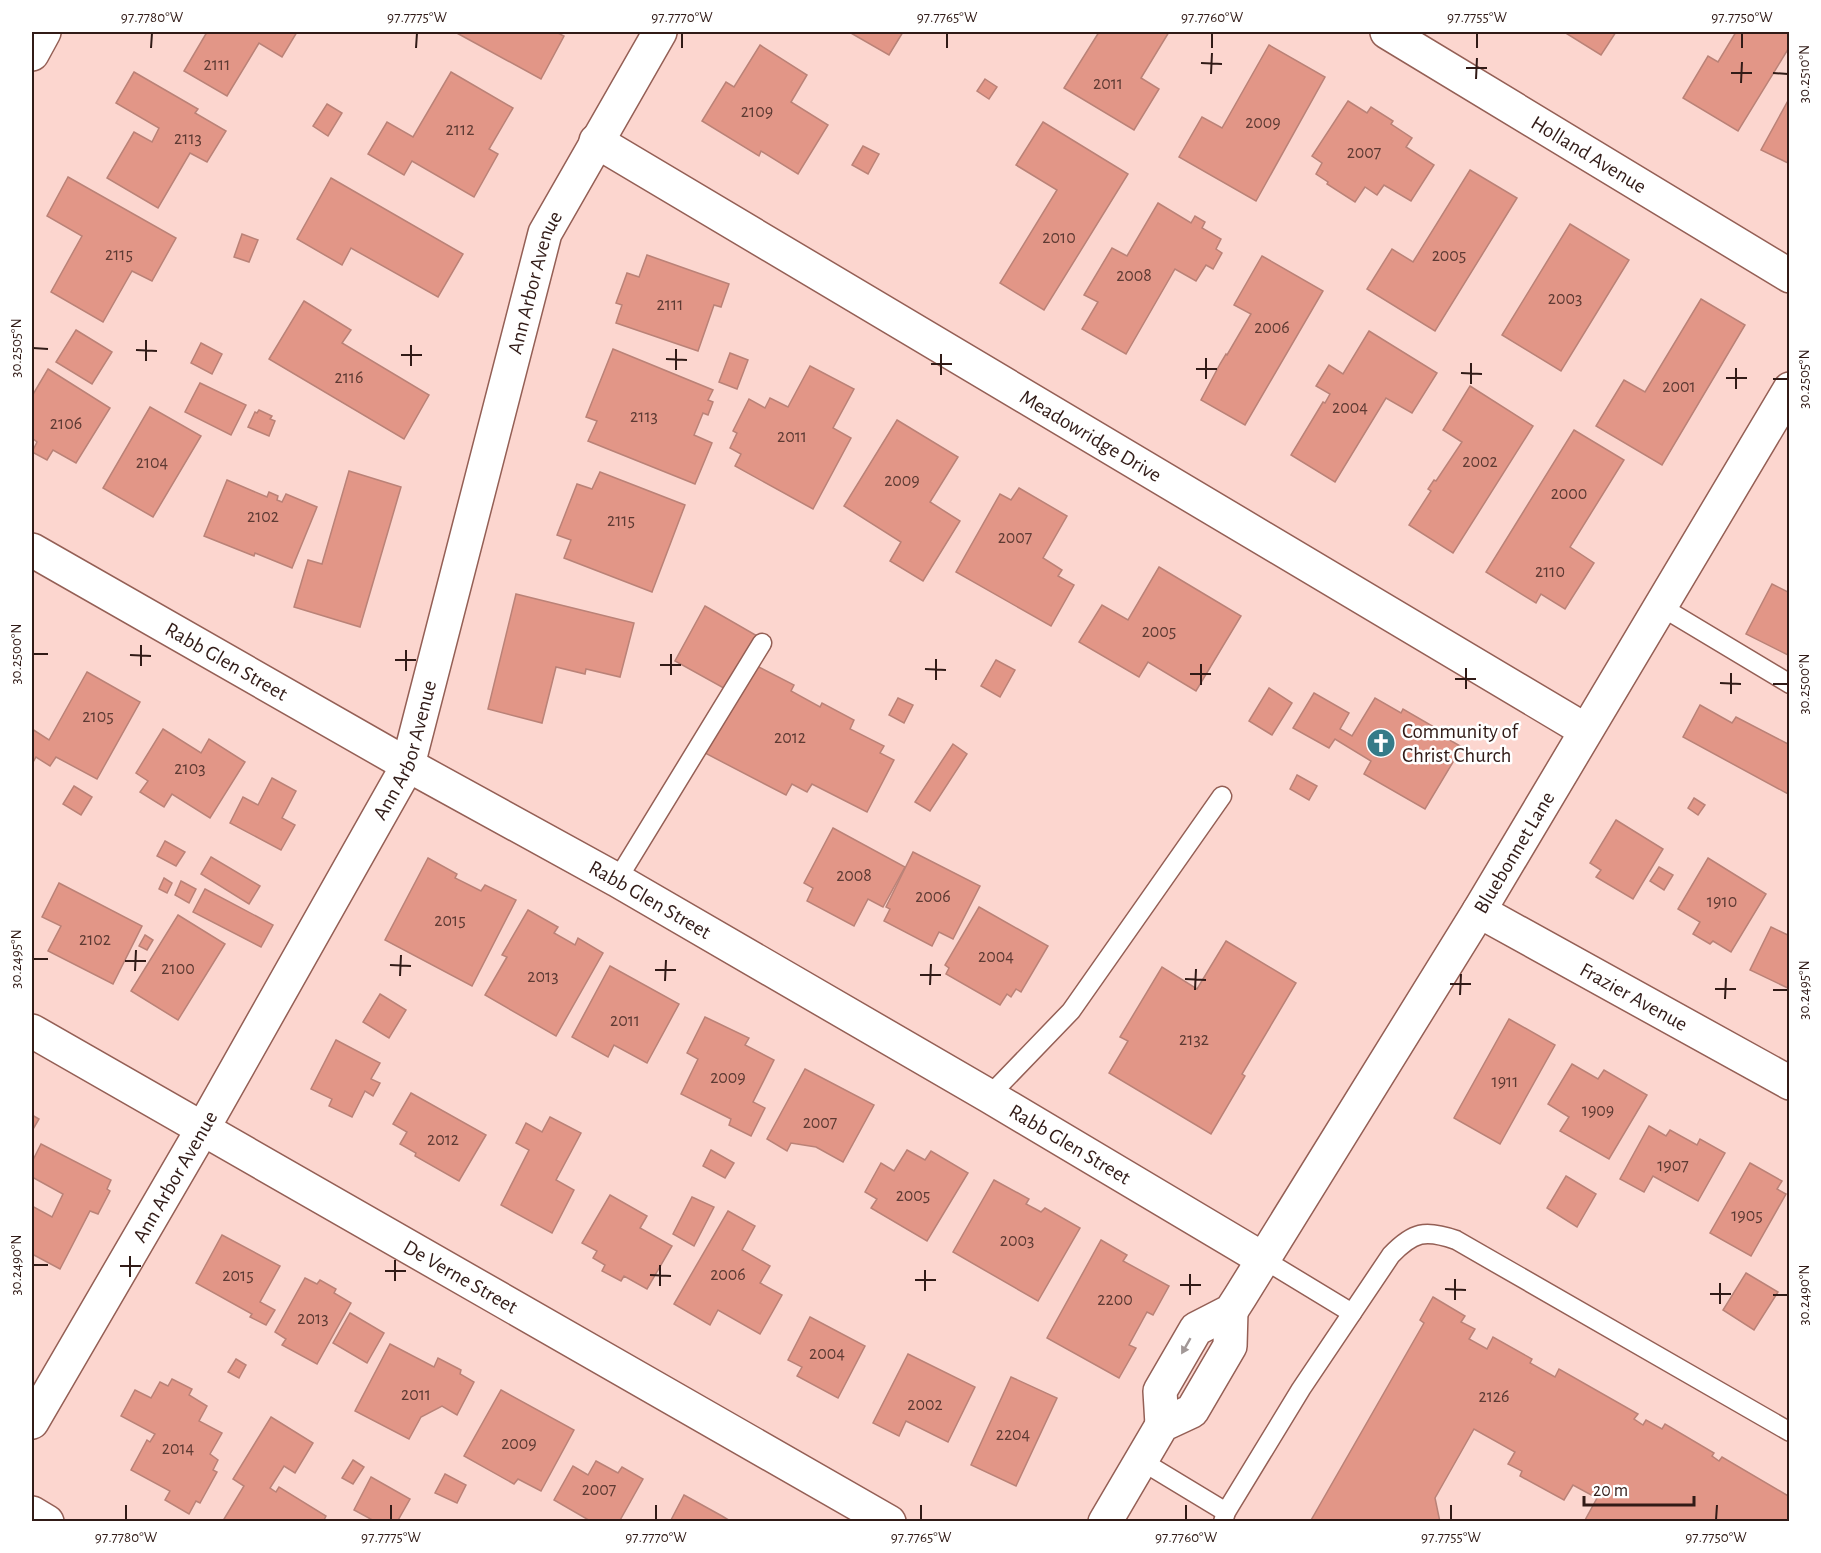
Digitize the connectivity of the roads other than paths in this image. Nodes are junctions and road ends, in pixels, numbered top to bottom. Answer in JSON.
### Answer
{"nodes":[{"id":1,"x":44,"y":32,"type":"edge"},
{"id":2,"x":660,"y":32,"type":"edge"},
{"id":3,"x":1387,"y":32,"type":"edge"},
{"id":4,"x":32,"y":54,"type":"edge"},
{"id":5,"x":596,"y":141,"type":"junction"},
{"id":6,"x":1790,"y":276,"type":"edge"},
{"id":7,"x":1790,"y":389,"type":"edge"},
{"id":8,"x":32,"y":550,"type":"edge"},
{"id":9,"x":1660,"y":606,"type":"junction"},
{"id":10,"x":762,"y":643,"type":"dead end"},
{"id":11,"x":1790,"y":684,"type":"edge"},
{"id":12,"x":1585,"y":730,"type":"junction"},
{"id":13,"x":408,"y":765,"type":"junction"},
{"id":14,"x":1222,"y":796,"type":"dead end"},
{"id":15,"x":617,"y":880,"type":"junction"},
{"id":16,"x":1479,"y":910,"type":"junction"},
{"id":17,"x":32,"y":1031,"type":"edge"},
{"id":18,"x":1790,"y":1083,"type":"edge"},
{"id":19,"x":989,"y":1096,"type":"junction"},
{"id":20,"x":202,"y":1130,"type":"junction"},
{"id":21,"x":1263,"y":1258,"type":"junction"},
{"id":22,"x":1352,"y":1312,"type":"junction"},
{"id":23,"x":32,"y":1422,"type":"edge"},
{"id":24,"x":1790,"y":1432,"type":"edge"},
{"id":25,"x":1140,"y":1460,"type":"junction"},
{"id":26,"x":32,"y":1513,"type":"edge"},
{"id":27,"x":1224,"y":1517,"type":"edge"},
{"id":28,"x":47,"y":1521,"type":"edge"},
{"id":29,"x":889,"y":1521,"type":"edge"},
{"id":30,"x":1105,"y":1521,"type":"edge"}],
"edges":[{"from":1,"to":4,"type":"street"},
{"from":2,"to":5,"type":"street","name":"Ann Arbor Avenue"},
{"from":3,"to":6,"type":"street","name":"Holland Avenue"},
{"from":5,"to":12,"type":"street","name":"Meadowridge Drive"},
{"from":5,"to":13,"type":"street","name":"Ann Arbor Avenue"},
{"from":7,"to":9,"type":"street","name":"Bluebonnet Lane"},
{"from":8,"to":13,"type":"street","name":"Rabb Glen Street"},
{"from":9,"to":11,"type":"lane"},
{"from":9,"to":12,"type":"street","name":"Bluebonnet Lane"},
{"from":10,"to":15,"type":"lane"},
{"from":12,"to":16,"type":"street","name":"Bluebonnet Lane"},
{"from":13,"to":15,"type":"street","name":"Rabb Glen Street"},
{"from":13,"to":20,"type":"street","name":"Ann Arbor Avenue"},
{"from":14,"to":19,"type":"lane"},
{"from":15,"to":19,"type":"street","name":"Rabb Glen Street"},
{"from":16,"to":18,"type":"street","name":"Frazier Avenue"},
{"from":16,"to":21,"type":"street","name":"Bluebonnet Lane"},
{"from":17,"to":20,"type":"street","name":"De Verne Street"},
{"from":19,"to":21,"type":"street","name":"Rabb Glen Street"},
{"from":20,"to":23,"type":"street","name":"Ann Arbor Avenue"},
{"from":20,"to":29,"type":"street","name":"De Verne Street"},
{"from":21,"to":22,"type":"lane"},
{"from":21,"to":25,"type":"street","name":"Bluebonnet Lane"},
{"from":22,"to":24,"type":"lane"},
{"from":22,"to":27,"type":"lane"},
{"from":25,"to":27,"type":"lane"},
{"from":25,"to":30,"type":"street","name":"Bluebonnet Lane"},
{"from":26,"to":28,"type":"street"}]}
